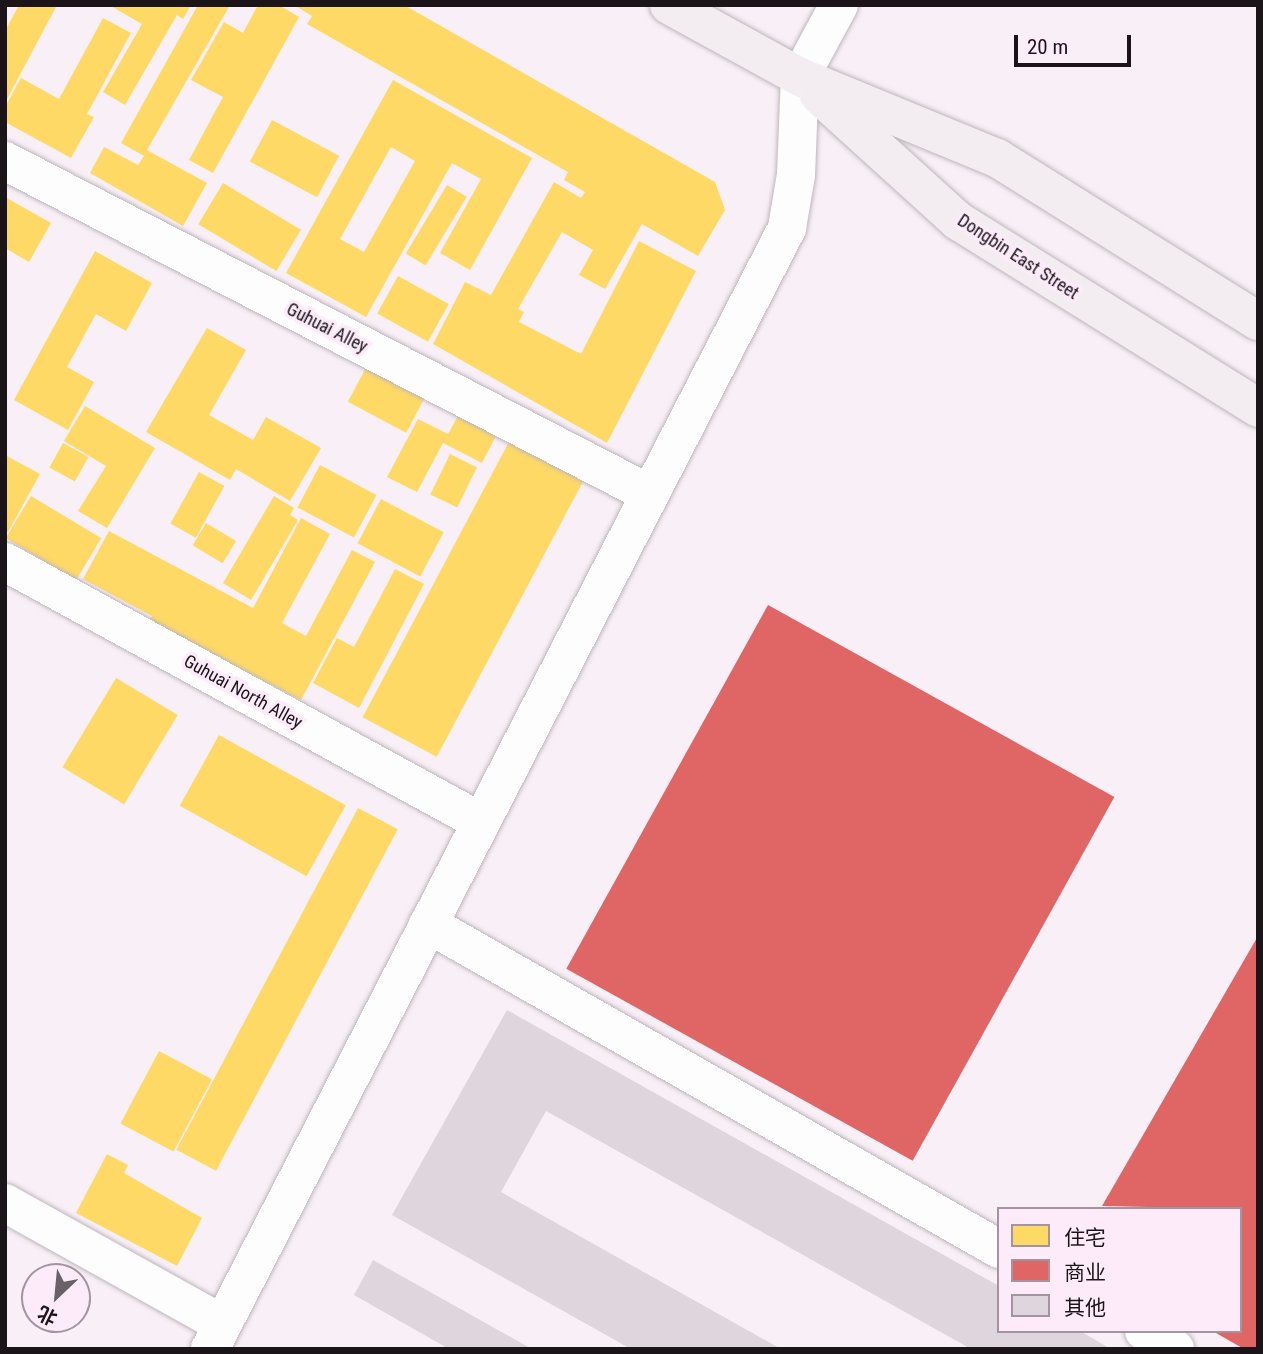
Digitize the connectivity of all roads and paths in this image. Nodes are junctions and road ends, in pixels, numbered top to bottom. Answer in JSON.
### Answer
{"nodes":[{"id":1,"x":669,"y":5,"type":"edge"},
{"id":2,"x":839,"y":5,"type":"edge"},
{"id":3,"x":800,"y":77,"type":"junction"},
{"id":4,"x":5,"y":161,"type":"edge"},
{"id":5,"x":1258,"y":321,"type":"edge"},
{"id":6,"x":1258,"y":408,"type":"edge"},
{"id":7,"x":650,"y":494,"type":"junction"},
{"id":8,"x":5,"y":562,"type":"edge"},
{"id":9,"x":481,"y":822,"type":"junction"},
{"id":10,"x":428,"y":924,"type":"junction"},
{"id":11,"x":5,"y":1203,"type":"edge"},
{"id":12,"x":997,"y":1248,"type":"edge"},
{"id":13,"x":1147,"y":1333,"type":"edge"},
{"id":14,"x":216,"y":1337,"type":"edge"},
{"id":15,"x":1175,"y":1349,"type":"edge"}],
"edges":[{"from":1,"to":3,"type":"main road","name":"Dongbin East Street"},
{"from":2,"to":3,"type":"street"},
{"from":3,"to":5,"type":"main road","name":"Dongbin East Street"},
{"from":3,"to":6,"type":"main road","name":"Dongbin East Street"},
{"from":3,"to":7,"type":"street"},
{"from":4,"to":7,"type":"street","name":"Guhuai Alley"},
{"from":7,"to":9,"type":"street"},
{"from":8,"to":9,"type":"street","name":"Guhuai North Alley"},
{"from":9,"to":10,"type":"street"},
{"from":10,"to":12,"type":"street"},
{"from":10,"to":14,"type":"street"},
{"from":11,"to":14,"type":"street"},
{"from":13,"to":15,"type":"street"}]}
